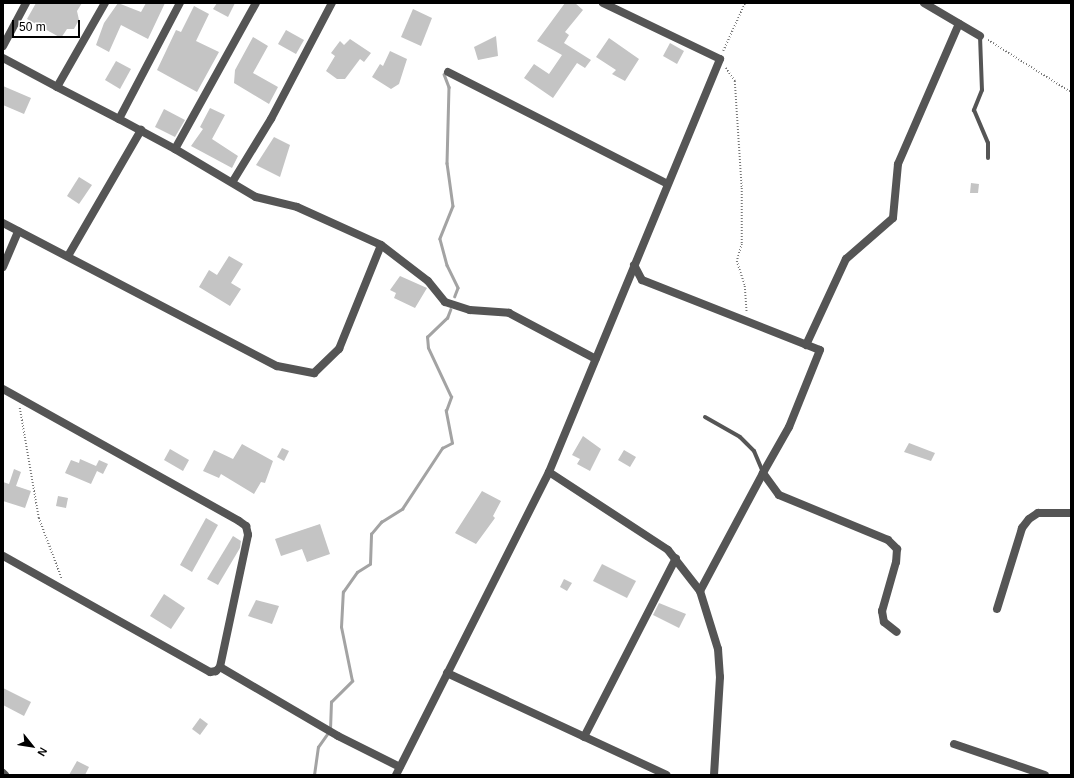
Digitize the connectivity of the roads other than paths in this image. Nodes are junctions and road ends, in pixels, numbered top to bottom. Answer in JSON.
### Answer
{"nodes":[{"id":1,"x":26,"y":3,"type":"edge"},
{"id":2,"x":105,"y":3,"type":"edge"},
{"id":3,"x":180,"y":3,"type":"edge"},
{"id":4,"x":256,"y":3,"type":"edge"},
{"id":5,"x":332,"y":3,"type":"edge"},
{"id":6,"x":603,"y":3,"type":"edge"},
{"id":7,"x":924,"y":3,"type":"edge"},
{"id":8,"x":959,"y":24,"type":"junction"},
{"id":9,"x":980,"y":36,"type":"joint"},
{"id":10,"x":3,"y":46,"type":"edge"},
{"id":11,"x":3,"y":58,"type":"edge"},
{"id":12,"x":448,"y":72,"type":"dead end"},
{"id":13,"x":57,"y":87,"type":"junction"},
{"id":14,"x":119,"y":119,"type":"junction"},
{"id":15,"x":141,"y":130,"type":"junction"},
{"id":16,"x":175,"y":149,"type":"junction"},
{"id":17,"x":988,"y":158,"type":"dead end"},
{"id":18,"x":233,"y":180,"type":"junction"},
{"id":19,"x":666,"y":183,"type":"junction"},
{"id":20,"x":3,"y":224,"type":"edge"},
{"id":21,"x":18,"y":231,"type":"junction"},
{"id":22,"x":381,"y":245,"type":"junction"},
{"id":23,"x":68,"y":256,"type":"junction"},
{"id":24,"x":634,"y":265,"type":"junction"},
{"id":25,"x":3,"y":266,"type":"edge"},
{"id":26,"x":806,"y":345,"type":"junction"},
{"id":27,"x":596,"y":359,"type":"junction"},
{"id":28,"x":3,"y":389,"type":"edge"},
{"id":29,"x":704,"y":416,"type":"dead end"},
{"id":30,"x":549,"y":472,"type":"junction"},
{"id":31,"x":763,"y":473,"type":"junction"},
{"id":32,"x":1071,"y":513,"type":"edge"},
{"id":33,"x":3,"y":556,"type":"edge"},
{"id":34,"x":676,"y":558,"type":"junction"},
{"id":35,"x":700,"y":591,"type":"junction"},
{"id":36,"x":997,"y":609,"type":"dead end"},
{"id":37,"x":897,"y":632,"type":"dead end"},
{"id":38,"x":220,"y":667,"type":"junction"},
{"id":39,"x":447,"y":673,"type":"junction"},
{"id":40,"x":584,"y":737,"type":"junction"},
{"id":41,"x":954,"y":744,"type":"dead end"},
{"id":42,"x":400,"y":766,"type":"junction"},
{"id":43,"x":396,"y":775,"type":"edge"},
{"id":44,"x":667,"y":775,"type":"edge"},
{"id":45,"x":714,"y":775,"type":"edge"},
{"id":46,"x":1045,"y":775,"type":"edge"}],
"edges":[{"from":1,"to":10,"type":"street"},
{"from":2,"to":13,"type":"street"},
{"from":3,"to":14,"type":"street"},
{"from":4,"to":16,"type":"street"},
{"from":5,"to":18,"type":"street"},
{"from":6,"to":19,"type":"street"},
{"from":7,"to":8,"type":"street"},
{"from":8,"to":9,"type":"street"},
{"from":8,"to":26,"type":"street"},
{"from":9,"to":17,"type":"lane"},
{"from":11,"to":13,"type":"street"},
{"from":12,"to":19,"type":"street"},
{"from":13,"to":14,"type":"street"},
{"from":14,"to":15,"type":"street"},
{"from":15,"to":16,"type":"street"},
{"from":15,"to":23,"type":"street"},
{"from":16,"to":18,"type":"street"},
{"from":18,"to":22,"type":"street"},
{"from":19,"to":24,"type":"street"},
{"from":20,"to":21,"type":"street"},
{"from":21,"to":23,"type":"street"},
{"from":21,"to":25,"type":"street"},
{"from":22,"to":23,"type":"street"},
{"from":22,"to":27,"type":"street"},
{"from":24,"to":26,"type":"street"},
{"from":24,"to":27,"type":"street"},
{"from":26,"to":31,"type":"street"},
{"from":27,"to":30,"type":"street"},
{"from":28,"to":38,"type":"street"},
{"from":29,"to":31,"type":"lane"},
{"from":30,"to":34,"type":"street"},
{"from":30,"to":39,"type":"street"},
{"from":31,"to":35,"type":"street"},
{"from":31,"to":37,"type":"street"},
{"from":32,"to":36,"type":"street"},
{"from":33,"to":38,"type":"street"},
{"from":34,"to":35,"type":"street"},
{"from":34,"to":40,"type":"street"},
{"from":35,"to":45,"type":"street"},
{"from":38,"to":42,"type":"street"},
{"from":39,"to":40,"type":"street"},
{"from":39,"to":42,"type":"street"},
{"from":40,"to":44,"type":"street"},
{"from":41,"to":46,"type":"street"},
{"from":42,"to":43,"type":"street"}]}
